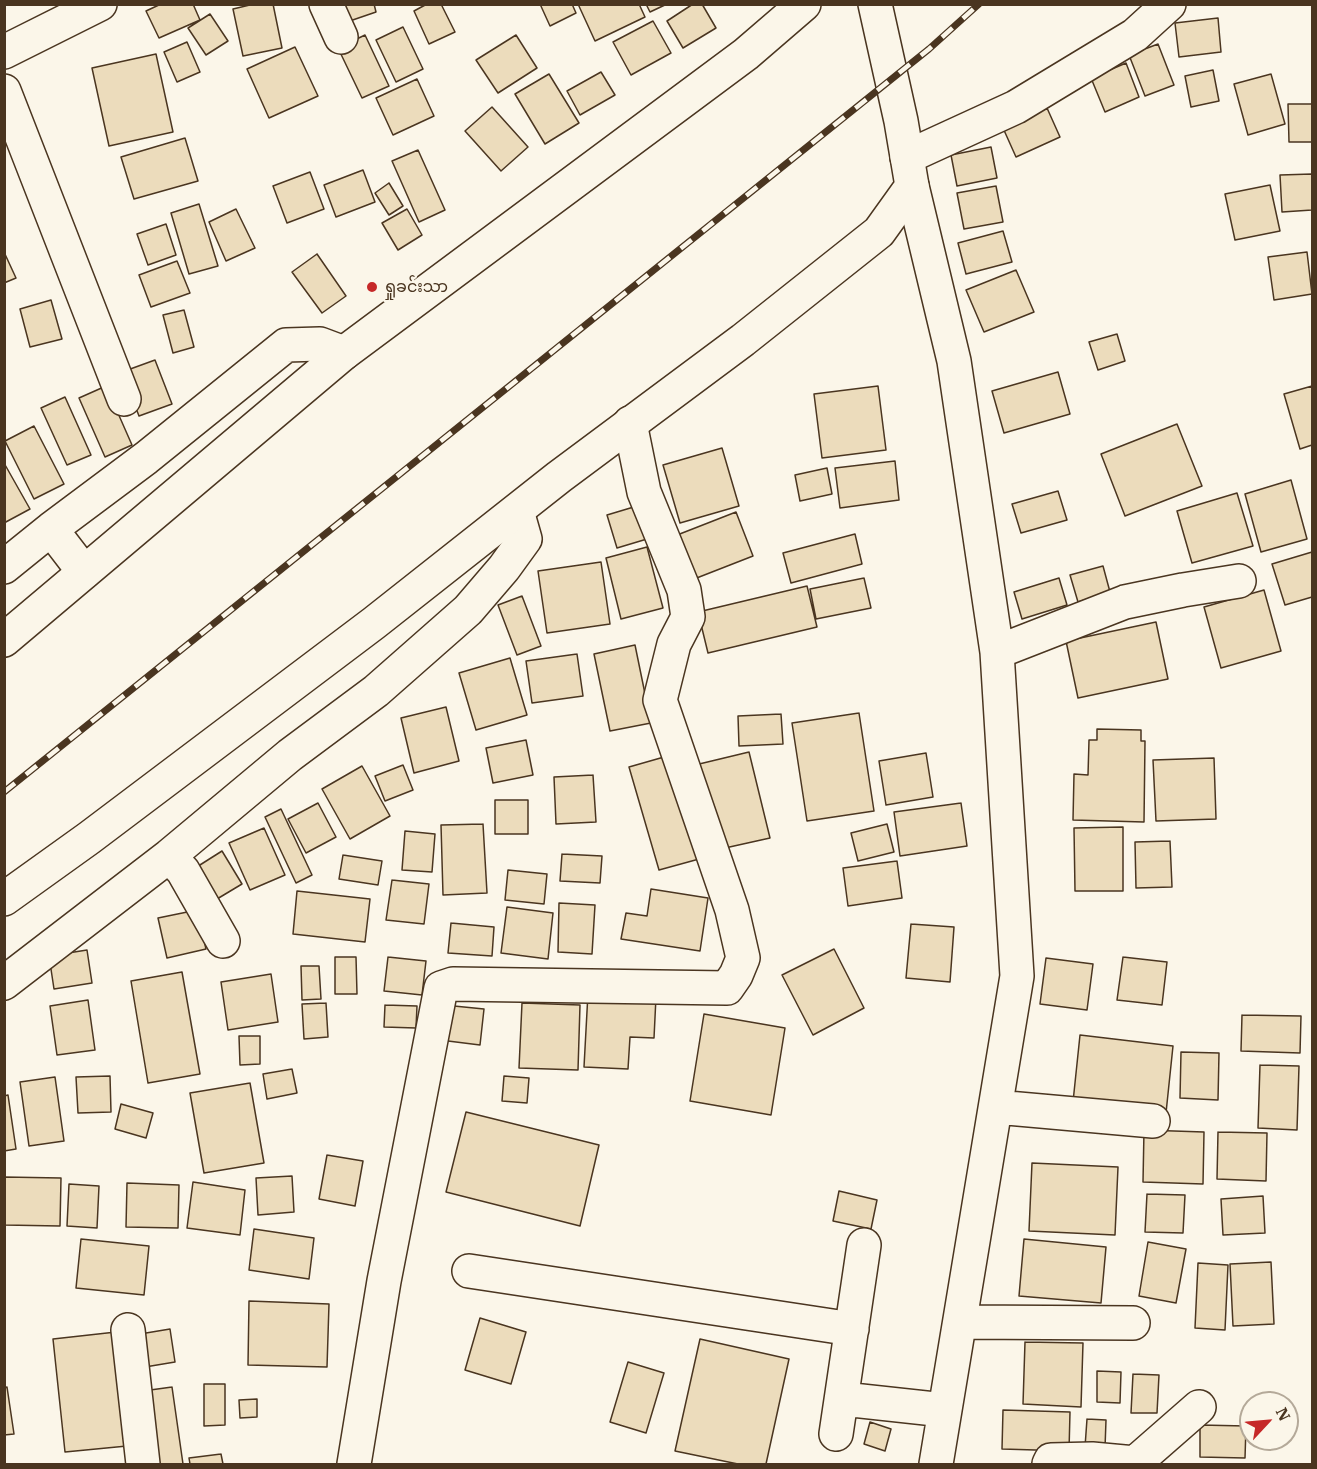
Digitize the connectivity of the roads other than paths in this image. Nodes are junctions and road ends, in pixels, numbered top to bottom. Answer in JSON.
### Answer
{"nodes":[{"id":1,"x":100,"y":4,"type":"edge"},
{"id":2,"x":326,"y":4,"type":"edge"},
{"id":3,"x":804,"y":4,"type":"edge"},
{"id":4,"x":875,"y":4,"type":"edge"},
{"id":5,"x":1169,"y":4,"type":"edge"},
{"id":6,"x":341,"y":37,"type":"dead end"},
{"id":7,"x":4,"y":52,"type":"edge"},
{"id":8,"x":4,"y":91,"type":"edge"},
{"id":9,"x":909,"y":172,"type":"junction"},
{"id":10,"x":344,"y":353,"type":"junction"},
{"id":11,"x":124,"y":399,"type":"dead end"},
{"id":12,"x":630,"y":423,"type":"junction"},
{"id":13,"x":517,"y":511,"type":"junction"},
{"id":14,"x":51,"y":529,"type":"junction"},
{"id":15,"x":4,"y":567,"type":"edge"},
{"id":16,"x":84,"y":572,"type":"junction"},
{"id":17,"x":1239,"y":582,"type":"dead end"},
{"id":18,"x":4,"y":640,"type":"edge"},
{"id":19,"x":997,"y":652,"type":"junction"},
{"id":20,"x":169,"y":856,"type":"junction"},
{"id":21,"x":4,"y":899,"type":"edge"},
{"id":22,"x":223,"y":941,"type":"dead end"},
{"id":23,"x":4,"y":983,"type":"edge"},
{"id":24,"x":996,"y":1107,"type":"junction"},
{"id":25,"x":1153,"y":1121,"type":"dead end"},
{"id":26,"x":864,"y":1245,"type":"dead end"},
{"id":27,"x":470,"y":1271,"type":"dead end"},
{"id":28,"x":961,"y":1322,"type":"junction"},
{"id":29,"x":1133,"y":1323,"type":"dead end"},
{"id":30,"x":852,"y":1329,"type":"junction"},
{"id":31,"x":128,"y":1330,"type":"dead end"},
{"id":32,"x":843,"y":1399,"type":"junction"},
{"id":33,"x":1199,"y":1407,"type":"dead end"},
{"id":34,"x":944,"y":1410,"type":"junction"},
{"id":35,"x":836,"y":1434,"type":"dead end"},
{"id":36,"x":945,"y":1461,"type":"edge"},
{"id":37,"x":143,"y":1464,"type":"edge"},
{"id":38,"x":354,"y":1464,"type":"edge"},
{"id":39,"x":1049,"y":1464,"type":"edge"}],
"edges":[{"from":1,"to":7,"type":"street"},
{"from":2,"to":6,"type":"street"},
{"from":3,"to":10,"type":"street"},
{"from":4,"to":9,"type":"street"},
{"from":5,"to":9,"type":"street"},
{"from":8,"to":11,"type":"street"},
{"from":9,"to":12,"type":"street"},
{"from":9,"to":19,"type":"street"},
{"from":10,"to":14,"type":"street"},
{"from":10,"to":16,"type":"street"},
{"from":12,"to":13,"type":"street"},
{"from":12,"to":38,"type":"street"},
{"from":13,"to":20,"type":"street"},
{"from":13,"to":21,"type":"street"},
{"from":14,"to":15,"type":"street"},
{"from":14,"to":16,"type":"street"},
{"from":16,"to":18,"type":"street"},
{"from":17,"to":19,"type":"street"},
{"from":19,"to":24,"type":"street"},
{"from":20,"to":22,"type":"street"},
{"from":20,"to":23,"type":"street"},
{"from":24,"to":25,"type":"street"},
{"from":24,"to":28,"type":"street"},
{"from":26,"to":30,"type":"street"},
{"from":27,"to":30,"type":"street"},
{"from":28,"to":29,"type":"street"},
{"from":28,"to":34,"type":"street"},
{"from":30,"to":32,"type":"street"},
{"from":31,"to":37,"type":"street"},
{"from":32,"to":34,"type":"street"},
{"from":32,"to":35,"type":"street"},
{"from":33,"to":39,"type":"street"},
{"from":34,"to":36,"type":"street"}]}
